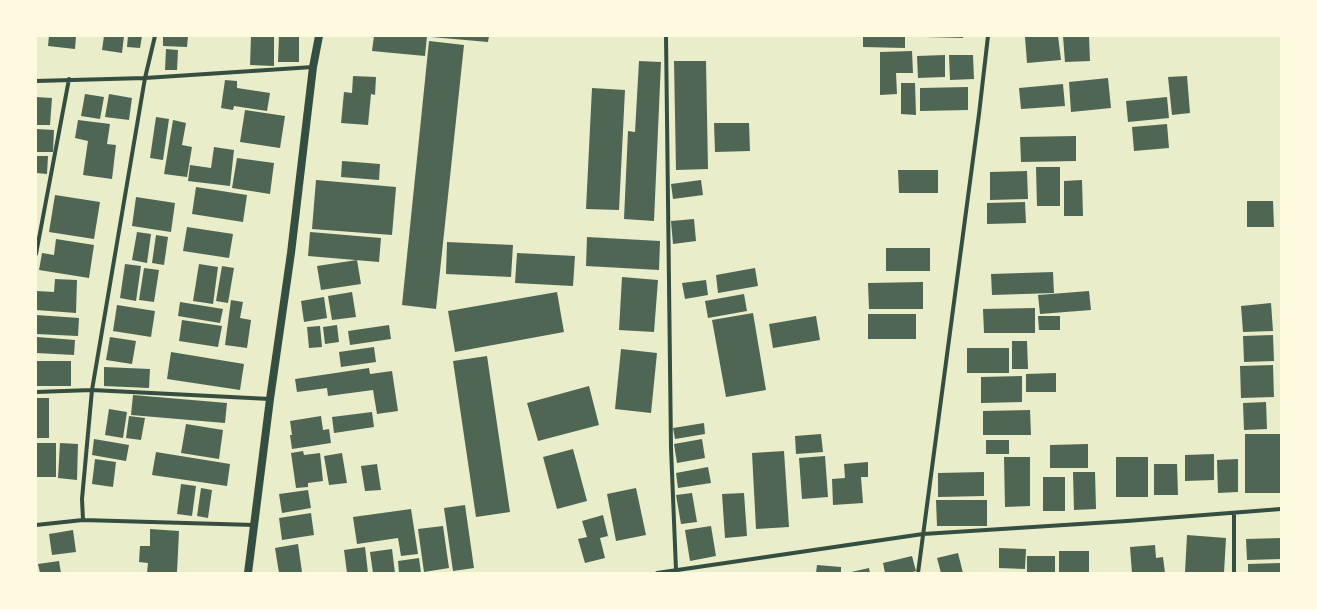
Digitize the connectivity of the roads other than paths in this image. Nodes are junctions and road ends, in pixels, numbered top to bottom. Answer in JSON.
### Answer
{"nodes":[{"id":1,"x":155,"y":36,"type":"edge"},
{"id":2,"x":319,"y":36,"type":"edge"},
{"id":3,"x":666,"y":36,"type":"edge"},
{"id":4,"x":988,"y":36,"type":"edge"},
{"id":5,"x":313,"y":67,"type":"junction"},
{"id":6,"x":145,"y":78,"type":"junction"},
{"id":7,"x":69,"y":79,"type":"junction"},
{"id":8,"x":36,"y":81,"type":"edge"},
{"id":9,"x":36,"y":254,"type":"edge"},
{"id":10,"x":92,"y":390,"type":"junction"},
{"id":11,"x":36,"y":392,"type":"edge"},
{"id":12,"x":270,"y":399,"type":"junction"},
{"id":13,"x":1281,"y":509,"type":"edge"},
{"id":14,"x":1234,"y":513,"type":"junction"},
{"id":15,"x":83,"y":520,"type":"junction"},
{"id":16,"x":36,"y":525,"type":"edge"},
{"id":17,"x":254,"y":525,"type":"junction"},
{"id":18,"x":923,"y":534,"type":"junction"},
{"id":19,"x":676,"y":570,"type":"junction"},
{"id":20,"x":248,"y":573,"type":"edge"},
{"id":21,"x":657,"y":573,"type":"edge"},
{"id":22,"x":918,"y":573,"type":"edge"},
{"id":23,"x":1234,"y":573,"type":"edge"}],
"edges":[{"from":1,"to":6,"type":"street"},
{"from":2,"to":5,"type":"main road"},
{"from":3,"to":19,"type":"street"},
{"from":4,"to":18,"type":"street"},
{"from":5,"to":6,"type":"street"},
{"from":5,"to":12,"type":"main road"},
{"from":6,"to":7,"type":"street"},
{"from":6,"to":10,"type":"street"},
{"from":7,"to":8,"type":"street"},
{"from":7,"to":9,"type":"street"},
{"from":10,"to":11,"type":"street"},
{"from":10,"to":12,"type":"street"},
{"from":10,"to":15,"type":"street"},
{"from":12,"to":17,"type":"main road"},
{"from":13,"to":14,"type":"street"},
{"from":14,"to":18,"type":"street"},
{"from":14,"to":23,"type":"street"},
{"from":15,"to":16,"type":"street"},
{"from":15,"to":17,"type":"street"},
{"from":17,"to":20,"type":"main road"},
{"from":18,"to":19,"type":"street"},
{"from":18,"to":22,"type":"street"},
{"from":19,"to":21,"type":"street"}]}
